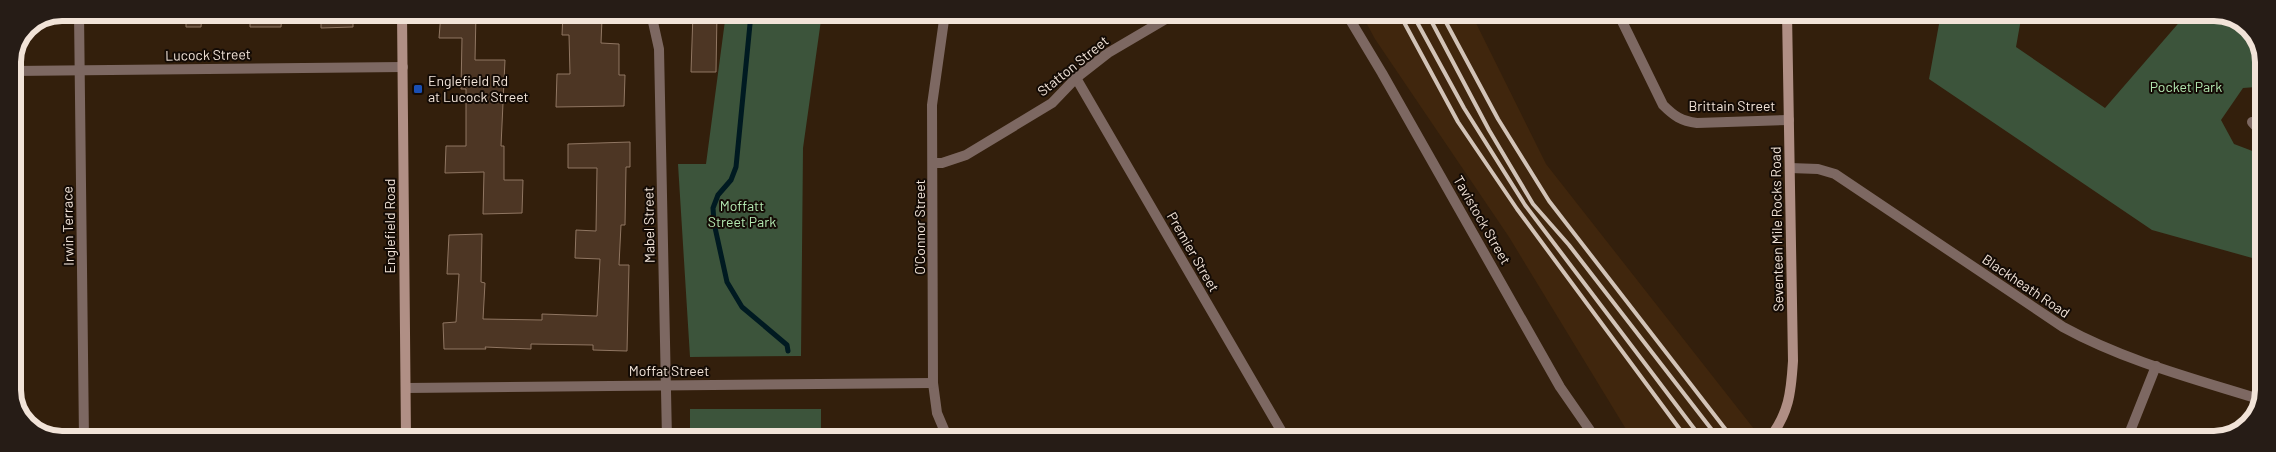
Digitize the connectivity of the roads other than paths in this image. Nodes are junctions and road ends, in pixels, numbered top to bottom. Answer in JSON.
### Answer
{"nodes":[{"id":1,"x":79,"y":21,"type":"edge"},
{"id":2,"x":402,"y":21,"type":"edge"},
{"id":3,"x":652,"y":21,"type":"edge"},
{"id":4,"x":944,"y":21,"type":"edge"},
{"id":5,"x":1162,"y":21,"type":"edge"},
{"id":6,"x":1351,"y":21,"type":"edge"},
{"id":7,"x":1622,"y":21,"type":"edge"},
{"id":8,"x":1787,"y":21,"type":"edge"},
{"id":9,"x":403,"y":67,"type":"junction"},
{"id":10,"x":21,"y":71,"type":"edge"},
{"id":11,"x":80,"y":71,"type":"junction"},
{"id":12,"x":1076,"y":78,"type":"junction"},
{"id":13,"x":1789,"y":120,"type":"junction"},
{"id":14,"x":2252,"y":122,"type":"dead end"},
{"id":15,"x":2255,"y":125,"type":"edge"},
{"id":16,"x":934,"y":163,"type":"junction"},
{"id":17,"x":1790,"y":168,"type":"junction"},
{"id":18,"x":2156,"y":366,"type":"junction"},
{"id":19,"x":933,"y":383,"type":"junction"},
{"id":20,"x":666,"y":385,"type":"junction"},
{"id":21,"x":406,"y":388,"type":"junction"},
{"id":22,"x":2254,"y":397,"type":"edge"},
{"id":23,"x":84,"y":431,"type":"edge"},
{"id":24,"x":406,"y":431,"type":"edge"},
{"id":25,"x":667,"y":431,"type":"edge"},
{"id":26,"x":945,"y":431,"type":"edge"},
{"id":27,"x":1281,"y":431,"type":"edge"},
{"id":28,"x":1590,"y":431,"type":"edge"},
{"id":29,"x":1776,"y":431,"type":"edge"},
{"id":30,"x":2131,"y":431,"type":"edge"}],
"edges":[{"from":1,"to":11,"type":"street","name":"Irwin Terrace"},
{"from":2,"to":9,"type":"main road","name":"Englefield Road"},
{"from":3,"to":20,"type":"street","name":"Mabel Street"},
{"from":4,"to":16,"type":"street","name":"O'Connor Street"},
{"from":5,"to":12,"type":"street","name":"Statton Street"},
{"from":6,"to":28,"type":"street","name":"Tavistock Street"},
{"from":7,"to":13,"type":"street","name":"Brittain Street"},
{"from":8,"to":13,"type":"main road","name":"Seventeen Mile Rocks Road"},
{"from":9,"to":11,"type":"street","name":"Lucock Street"},
{"from":9,"to":21,"type":"main road","name":"Englefield Road"},
{"from":10,"to":11,"type":"street","name":"Lucock Street"},
{"from":11,"to":23,"type":"street","name":"Irwin Terrace"},
{"from":12,"to":16,"type":"street","name":"Statton Street"},
{"from":12,"to":27,"type":"street","name":"Premier Street"},
{"from":13,"to":17,"type":"main road","name":"Seventeen Mile Rocks Road"},
{"from":14,"to":15,"type":"street"},
{"from":16,"to":19,"type":"street","name":"O'Connor Street"},
{"from":17,"to":18,"type":"street","name":"Blackheath Road"},
{"from":17,"to":29,"type":"main road","name":"Seventeen Mile Rocks Road"},
{"from":18,"to":22,"type":"street","name":"Blackheath Road"},
{"from":18,"to":30,"type":"street"},
{"from":19,"to":20,"type":"street","name":"Moffat Street"},
{"from":19,"to":26,"type":"street","name":"O'Connor Street"},
{"from":20,"to":21,"type":"street","name":"Moffat Street"},
{"from":20,"to":25,"type":"street","name":"Mabel Street"},
{"from":21,"to":24,"type":"main road","name":"Englefield Road"}]}
